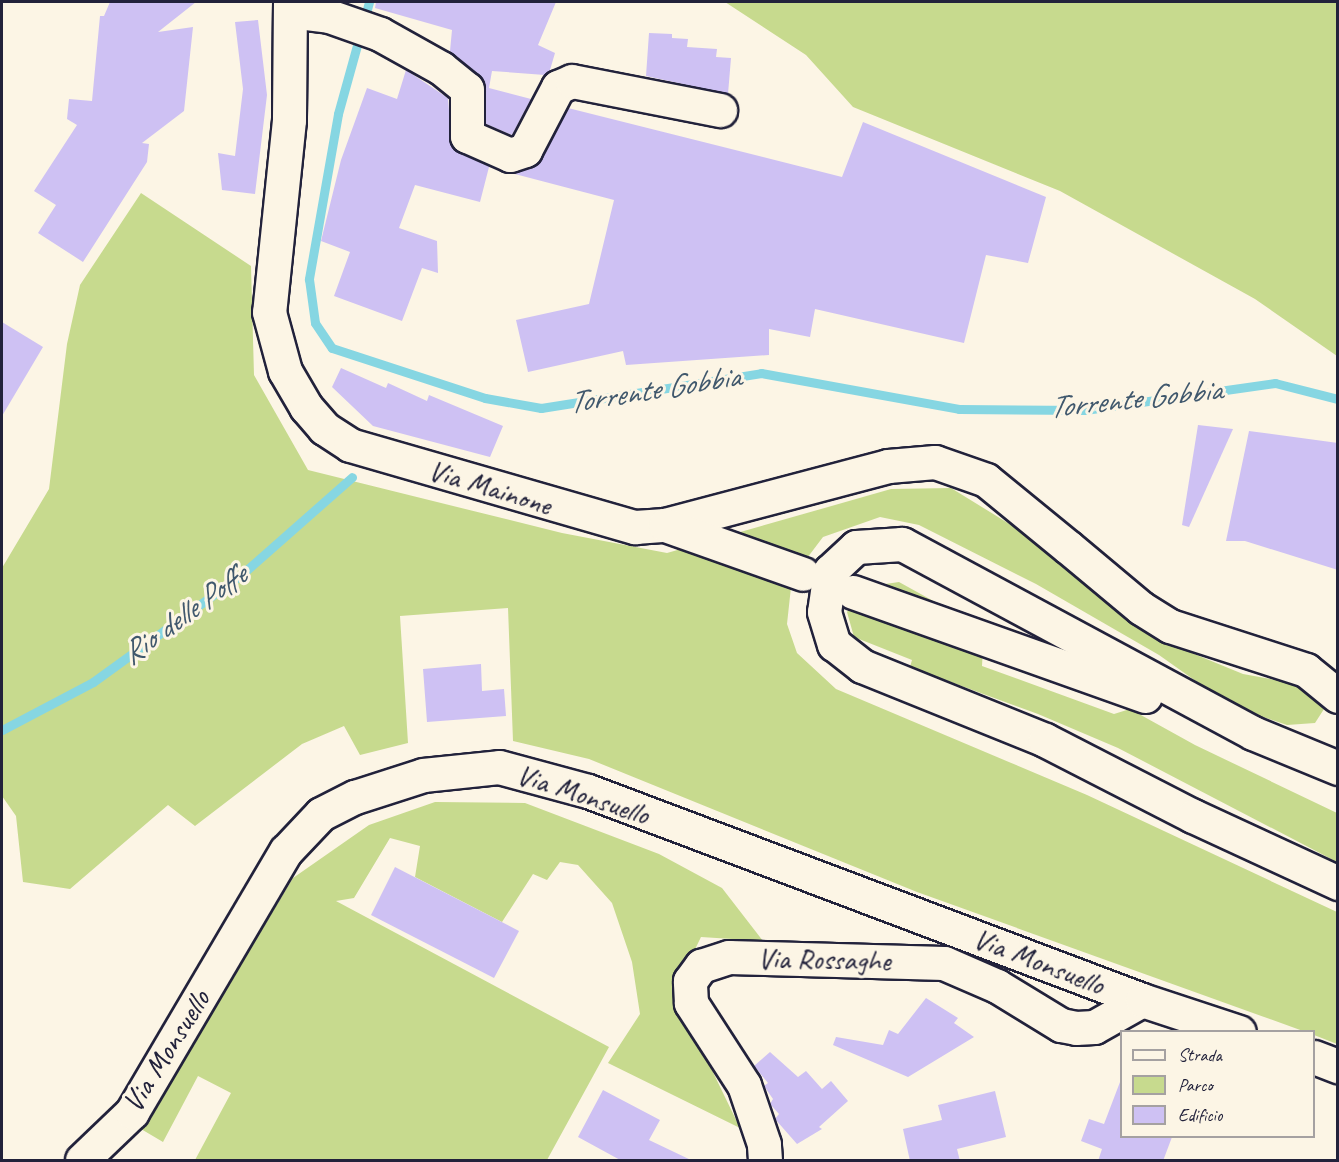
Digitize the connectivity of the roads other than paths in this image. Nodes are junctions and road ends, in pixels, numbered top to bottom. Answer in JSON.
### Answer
{"nodes":[{"id":1,"x":290,"y":6,"type":"edge"},
{"id":2,"x":720,"y":110,"type":"dead end"},
{"id":3,"x":665,"y":525,"type":"junction"},
{"id":4,"x":803,"y":574,"type":"dead end"},
{"id":5,"x":853,"y":592,"type":"dead end"},
{"id":6,"x":1338,"y":696,"type":"edge"},
{"id":7,"x":1261,"y":737,"type":"junction"},
{"id":8,"x":1331,"y":759,"type":"edge"},
{"id":9,"x":1338,"y":883,"type":"edge"},
{"id":10,"x":1142,"y":1000,"type":"junction"},
{"id":11,"x":1233,"y":1030,"type":"edge"},
{"id":12,"x":1315,"y":1057,"type":"edge"},
{"id":13,"x":1338,"y":1066,"type":"edge"},
{"id":14,"x":82,"y":1161,"type":"edge"},
{"id":15,"x":765,"y":1161,"type":"edge"}],
"edges":[{"from":1,"to":2,"type":"main road"},
{"from":1,"to":3,"type":"main road","name":"Via Mainone"},
{"from":3,"to":4,"type":"main road"},
{"from":3,"to":6,"type":"main road","name":"Via Mainone"},
{"from":5,"to":7,"type":"main road"},
{"from":7,"to":8,"type":"main road"},
{"from":7,"to":9,"type":"main road"},
{"from":10,"to":11,"type":"main road","name":"Via Monsuello"},
{"from":10,"to":14,"type":"main road","name":"Via Monsuello"},
{"from":10,"to":15,"type":"main road","name":"Via Rossaghe"},
{"from":12,"to":13,"type":"main road"}]}
